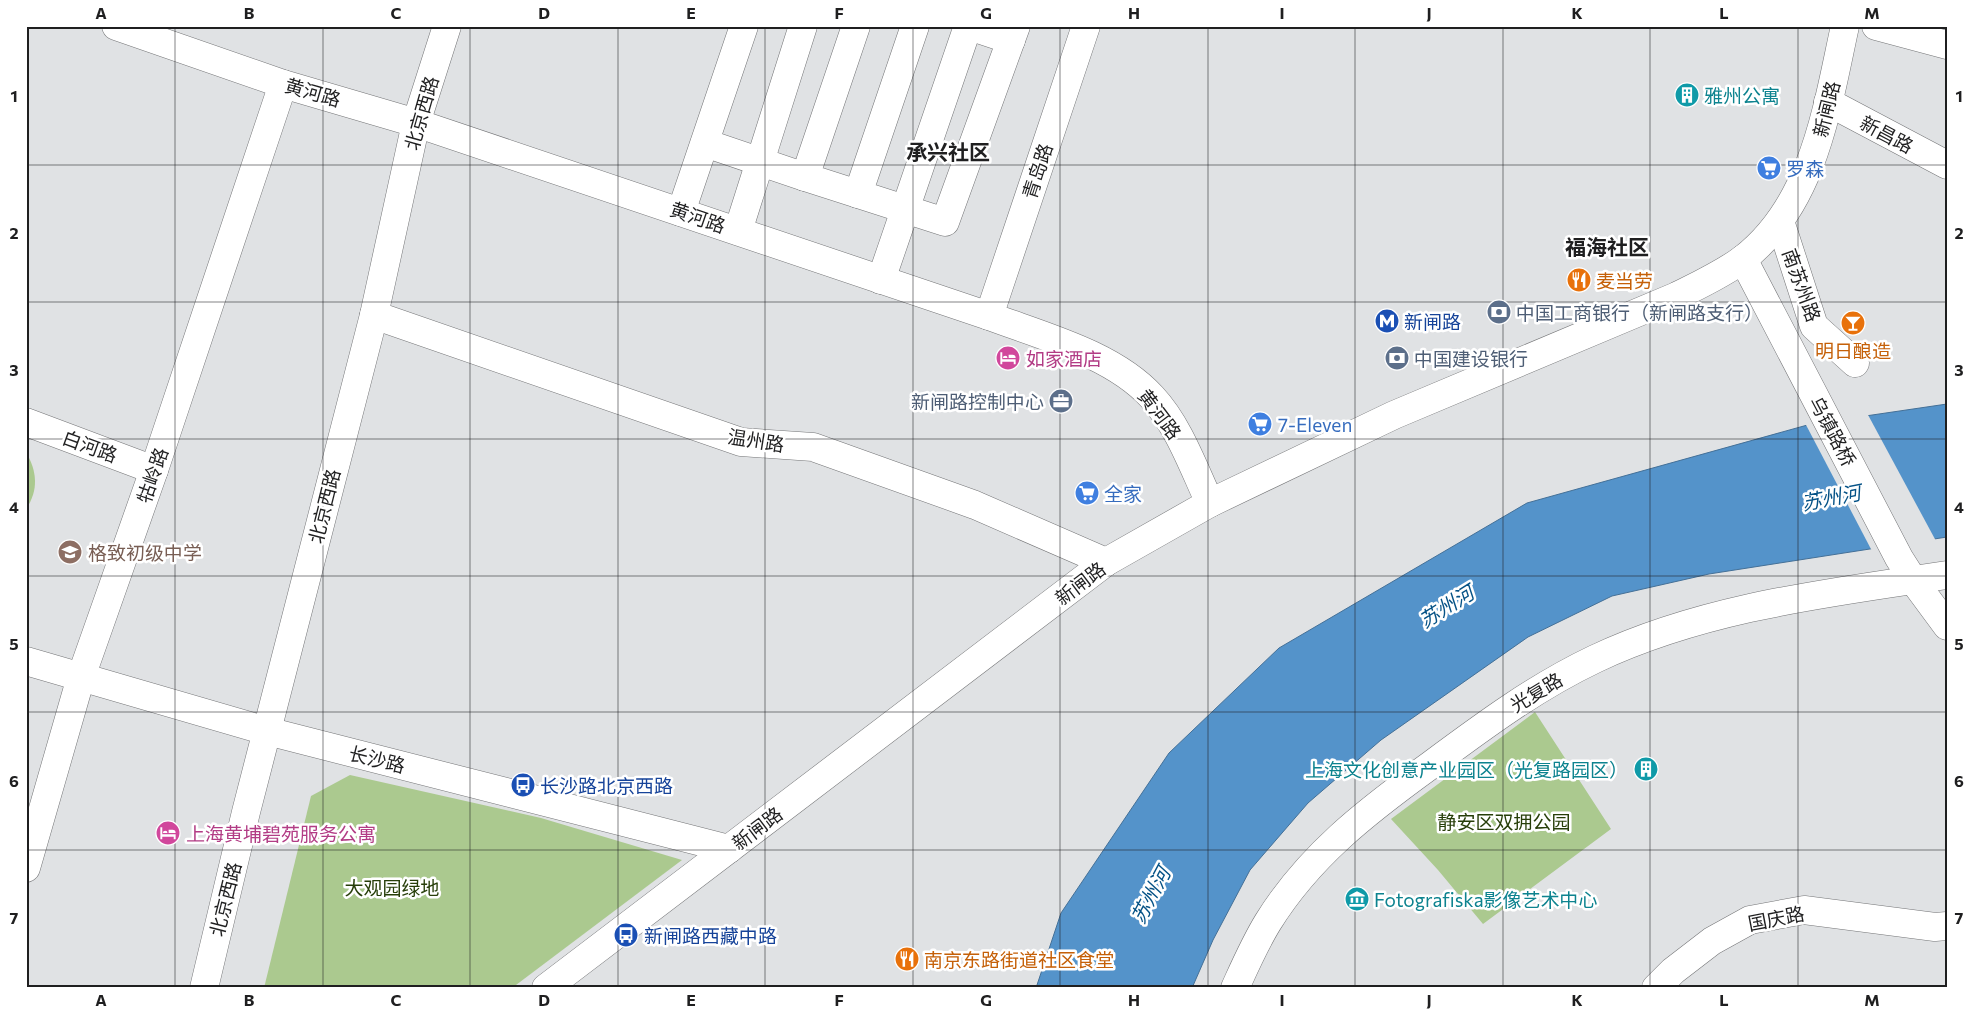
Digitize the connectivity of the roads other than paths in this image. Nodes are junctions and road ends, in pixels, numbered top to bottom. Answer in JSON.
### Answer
{"nodes":[{"id":1,"x":116,"y":26,"type":"edge"},
{"id":2,"x":448,"y":26,"type":"edge"},
{"id":3,"x":744,"y":26,"type":"edge"},
{"id":4,"x":804,"y":26,"type":"edge"},
{"id":5,"x":856,"y":26,"type":"edge"},
{"id":6,"x":915,"y":26,"type":"edge"},
{"id":7,"x":968,"y":26,"type":"edge"},
{"id":8,"x":1086,"y":26,"type":"edge"},
{"id":9,"x":1846,"y":26,"type":"edge"},
{"id":10,"x":1876,"y":26,"type":"edge"},
{"id":11,"x":1013,"y":33,"type":"edge"},
{"id":12,"x":1947,"y":45,"type":"edge"},
{"id":13,"x":283,"y":84,"type":"junction"},
{"id":14,"x":1828,"y":102,"type":"junction"},
{"id":15,"x":416,"y":122,"type":"junction"},
{"id":16,"x":705,"y":143,"type":"junction"},
{"id":17,"x":759,"y":161,"type":"junction"},
{"id":18,"x":1947,"y":164,"type":"edge"},
{"id":19,"x":805,"y":177,"type":"junction"},
{"id":20,"x":858,"y":194,"type":"junction"},
{"id":21,"x":905,"y":210,"type":"junction"},
{"id":22,"x":681,"y":212,"type":"junction"},
{"id":23,"x":1780,"y":221,"type":"junction"},
{"id":24,"x":738,"y":231,"type":"junction"},
{"id":25,"x":1743,"y":259,"type":"junction"},
{"id":26,"x":881,"y":280,"type":"junction"},
{"id":27,"x":374,"y":315,"type":"junction"},
{"id":28,"x":989,"y":316,"type":"junction"},
{"id":29,"x":1855,"y":363,"type":"dead end"},
{"id":30,"x":26,"y":422,"type":"edge"},
{"id":31,"x":154,"y":470,"type":"junction"},
{"id":32,"x":1210,"y":503,"type":"junction"},
{"id":33,"x":1106,"y":562,"type":"junction"},
{"id":34,"x":1906,"y":569,"type":"junction"},
{"id":35,"x":1947,"y":575,"type":"edge"},
{"id":36,"x":1947,"y":626,"type":"edge"},
{"id":37,"x":26,"y":661,"type":"edge"},
{"id":38,"x":81,"y":677,"type":"junction"},
{"id":39,"x":267,"y":731,"type":"junction"},
{"id":40,"x":729,"y":849,"type":"junction"},
{"id":41,"x":26,"y":868,"type":"edge"},
{"id":42,"x":1947,"y":926,"type":"edge"},
{"id":43,"x":204,"y":988,"type":"edge"},
{"id":44,"x":546,"y":988,"type":"edge"},
{"id":45,"x":1235,"y":988,"type":"edge"},
{"id":46,"x":1656,"y":988,"type":"edge"}],
"edges":[{"from":1,"to":13,"type":"street","name":"黄河路"},
{"from":2,"to":15,"type":"street","name":"北京西路"},
{"from":3,"to":16,"type":"street"},
{"from":4,"to":17,"type":"street"},
{"from":5,"to":19,"type":"street"},
{"from":6,"to":20,"type":"street"},
{"from":7,"to":11,"type":"street"},
{"from":7,"to":21,"type":"street"},
{"from":8,"to":28,"type":"street","name":"青岛路"},
{"from":9,"to":14,"type":"street","name":"新闸路"},
{"from":10,"to":12,"type":"street"},
{"from":11,"to":21,"type":"street"},
{"from":13,"to":15,"type":"street","name":"黄河路"},
{"from":13,"to":31,"type":"street","name":"牯岭路"},
{"from":14,"to":18,"type":"street","name":"新昌路"},
{"from":14,"to":23,"type":"street","name":"新闸路"},
{"from":15,"to":22,"type":"street","name":"黄河路"},
{"from":15,"to":27,"type":"street","name":"北京西路"},
{"from":16,"to":17,"type":"street"},
{"from":16,"to":22,"type":"street"},
{"from":17,"to":19,"type":"street"},
{"from":17,"to":24,"type":"street"},
{"from":19,"to":20,"type":"street"},
{"from":20,"to":21,"type":"street"},
{"from":21,"to":26,"type":"street"},
{"from":22,"to":24,"type":"street","name":"黄河路"},
{"from":23,"to":25,"type":"street","name":"新闸路"},
{"from":23,"to":29,"type":"street","name":"南苏州路"},
{"from":24,"to":26,"type":"street","name":"黄河路"},
{"from":25,"to":32,"type":"street","name":"新闸路"},
{"from":25,"to":34,"type":"street","name":"乌镇路桥"},
{"from":26,"to":28,"type":"street","name":"黄河路"},
{"from":27,"to":33,"type":"street","name":"温州路"},
{"from":27,"to":39,"type":"street","name":"北京西路"},
{"from":28,"to":32,"type":"street","name":"黄河路"},
{"from":30,"to":31,"type":"street","name":"白河路"},
{"from":31,"to":38,"type":"street","name":"牯岭路"},
{"from":32,"to":33,"type":"street","name":"新闸路"},
{"from":33,"to":40,"type":"street","name":"新闸路"},
{"from":34,"to":35,"type":"street","name":"光复路"},
{"from":34,"to":36,"type":"street","name":"乌镇路桥"},
{"from":34,"to":45,"type":"street","name":"光复路"},
{"from":37,"to":38,"type":"street","name":"长沙路"},
{"from":38,"to":39,"type":"street","name":"长沙路"},
{"from":38,"to":41,"type":"street","name":"牯岭路"},
{"from":39,"to":40,"type":"street","name":"长沙路"},
{"from":39,"to":43,"type":"street","name":"北京西路"},
{"from":40,"to":44,"type":"street","name":"新闸路"},
{"from":42,"to":46,"type":"street","name":"国庆路"}]}
